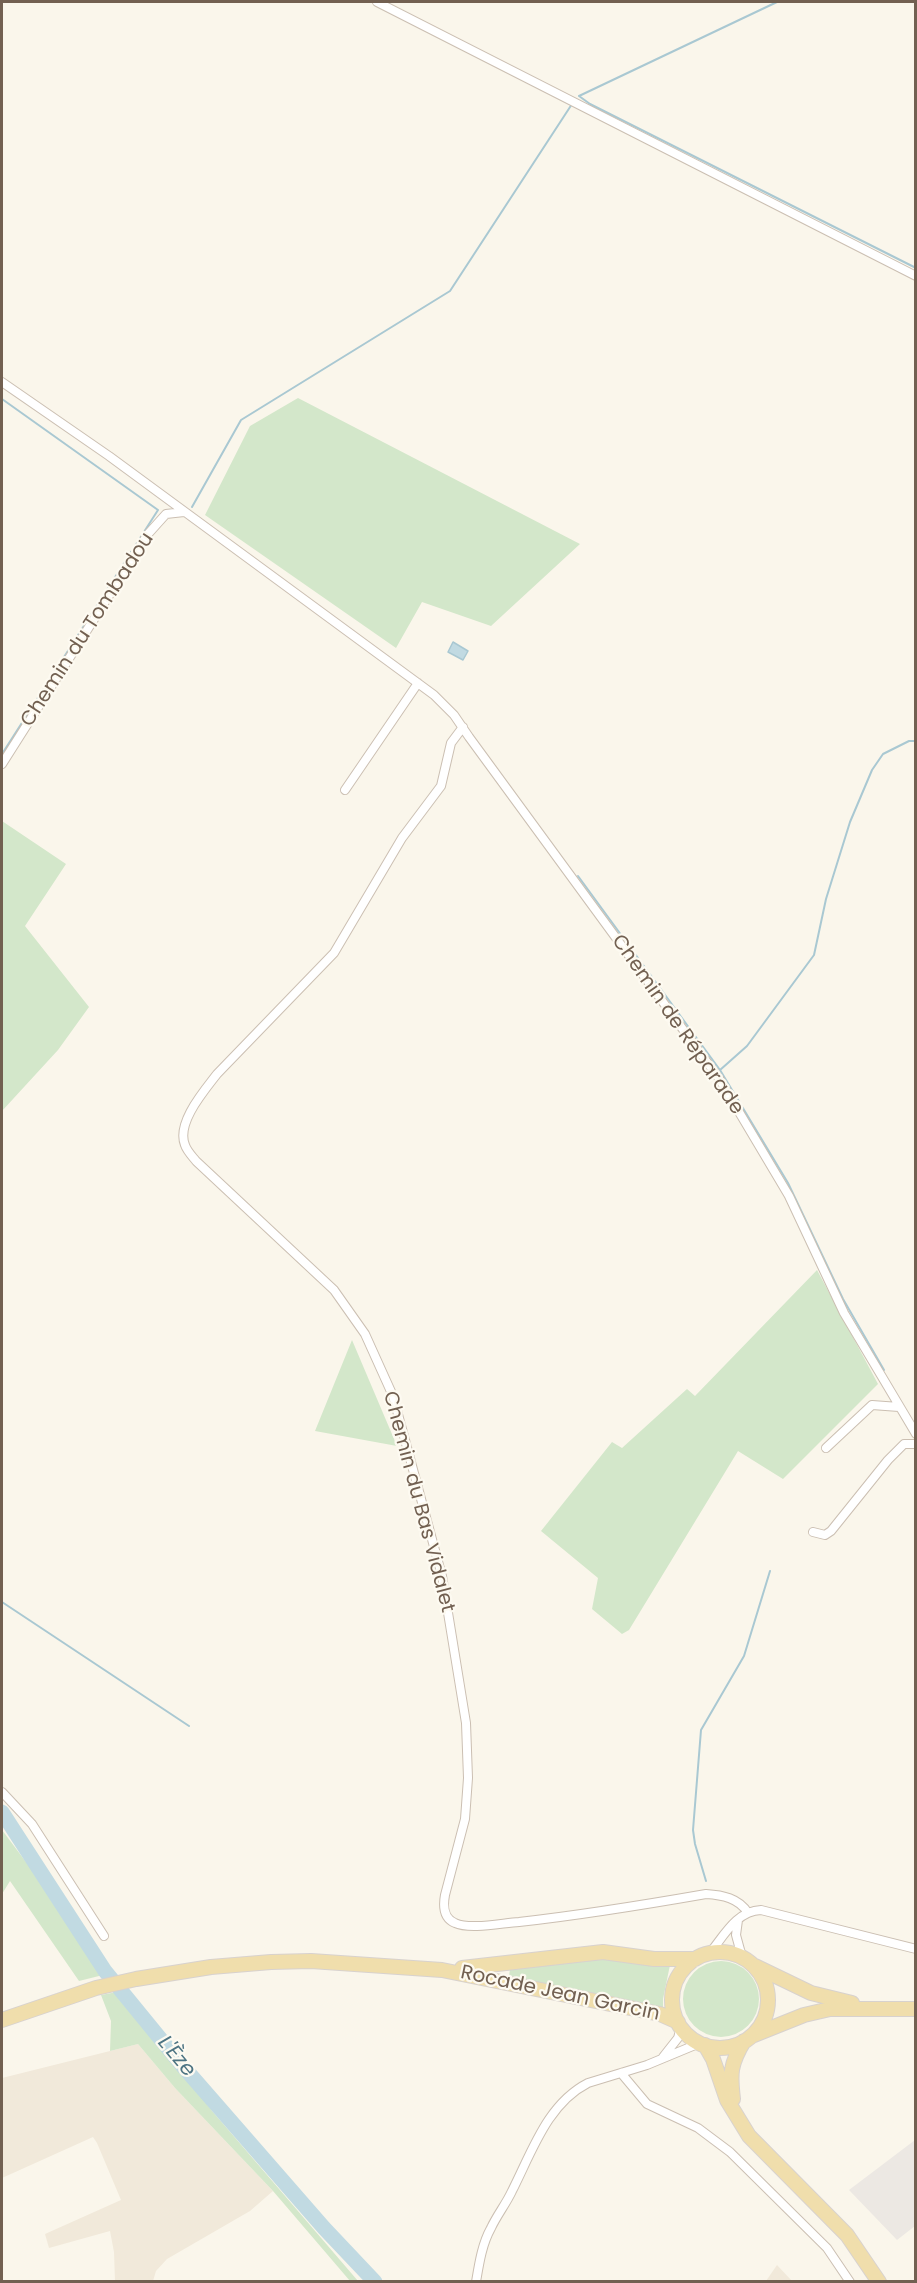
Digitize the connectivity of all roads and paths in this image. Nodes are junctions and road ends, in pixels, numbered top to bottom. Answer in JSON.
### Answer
{"nodes":[{"id":1,"x":377,"y":2,"type":"edge"},
{"id":2,"x":915,"y":276,"type":"edge"},
{"id":3,"x":2,"y":382,"type":"edge"},
{"id":4,"x":184,"y":512,"type":"junction"},
{"id":5,"x":418,"y":683,"type":"junction"},
{"id":6,"x":463,"y":727,"type":"junction"},
{"id":7,"x":2,"y":764,"type":"edge"},
{"id":8,"x":345,"y":790,"type":"dead end"},
{"id":9,"x":900,"y":1407,"type":"junction"},
{"id":10,"x":915,"y":1434,"type":"edge"},
{"id":11,"x":915,"y":1444,"type":"edge"},
{"id":12,"x":826,"y":1448,"type":"dead end"},
{"id":13,"x":813,"y":1532,"type":"dead end"},
{"id":14,"x":2,"y":1792,"type":"edge"},
{"id":15,"x":748,"y":1913,"type":"junction"},
{"id":16,"x":738,"y":1920,"type":"junction"},
{"id":17,"x":104,"y":1936,"type":"dead end"},
{"id":18,"x":915,"y":1949,"type":"edge"},
{"id":19,"x":709,"y":1953,"type":"junction"},
{"id":20,"x":695,"y":1959,"type":"junction"},
{"id":21,"x":747,"y":1961,"type":"junction"},
{"id":22,"x":442,"y":1970,"type":"junction"},
{"id":23,"x":877,"y":2007,"type":"junction"},
{"id":24,"x":915,"y":2009,"type":"edge"},
{"id":25,"x":2,"y":2020,"type":"edge"},
{"id":26,"x":680,"y":2024,"type":"junction"},
{"id":27,"x":748,"y":2039,"type":"junction"},
{"id":28,"x":703,"y":2044,"type":"junction"},
{"id":29,"x":662,"y":2059,"type":"junction"},
{"id":30,"x":621,"y":2073,"type":"junction"},
{"id":31,"x":734,"y":2110,"type":"junction"},
{"id":32,"x":476,"y":2282,"type":"edge"},
{"id":33,"x":850,"y":2282,"type":"edge"},
{"id":34,"x":879,"y":2282,"type":"edge"}],
"edges":[{"from":1,"to":2,"type":"street"},
{"from":3,"to":4,"type":"street","name":"Chemin de Réparade"},
{"from":4,"to":5,"type":"street","name":"Chemin de Réparade"},
{"from":4,"to":7,"type":"street","name":"Chemin du Tombadou"},
{"from":5,"to":6,"type":"street","name":"Chemin de Réparade"},
{"from":5,"to":8,"type":"street"},
{"from":6,"to":9,"type":"street","name":"Chemin de Réparade"},
{"from":6,"to":15,"type":"street","name":"Chemin du Bas Vidalet"},
{"from":9,"to":10,"type":"street","name":"Chemin de Réparade"},
{"from":9,"to":12,"type":"street"},
{"from":11,"to":13,"type":"street"},
{"from":14,"to":17,"type":"street"},
{"from":15,"to":16,"type":"street"},
{"from":15,"to":18,"type":"street"},
{"from":16,"to":19,"type":"street"},
{"from":16,"to":21,"type":"street"},
{"from":19,"to":20,"type":"main road"},
{"from":19,"to":21,"type":"main road"},
{"from":20,"to":22,"type":"main road","name":"Rocade Jean Garcin"},
{"from":20,"to":26,"type":"main road"},
{"from":21,"to":23,"type":"main road"},
{"from":21,"to":27,"type":"main road"},
{"from":22,"to":25,"type":"main road","name":"Rocade Jean Garcin"},
{"from":22,"to":26,"type":"main road","name":"Rocade Jean Garcin"},
{"from":23,"to":24,"type":"main road"},
{"from":23,"to":27,"type":"main road"},
{"from":26,"to":28,"type":"main road"},
{"from":26,"to":29,"type":"street"},
{"from":27,"to":28,"type":"main road"},
{"from":27,"to":31,"type":"main road"},
{"from":28,"to":29,"type":"street"},
{"from":28,"to":31,"type":"main road"},
{"from":29,"to":30,"type":"street"},
{"from":30,"to":32,"type":"street"},
{"from":30,"to":33,"type":"street"},
{"from":31,"to":34,"type":"main road"}]}
